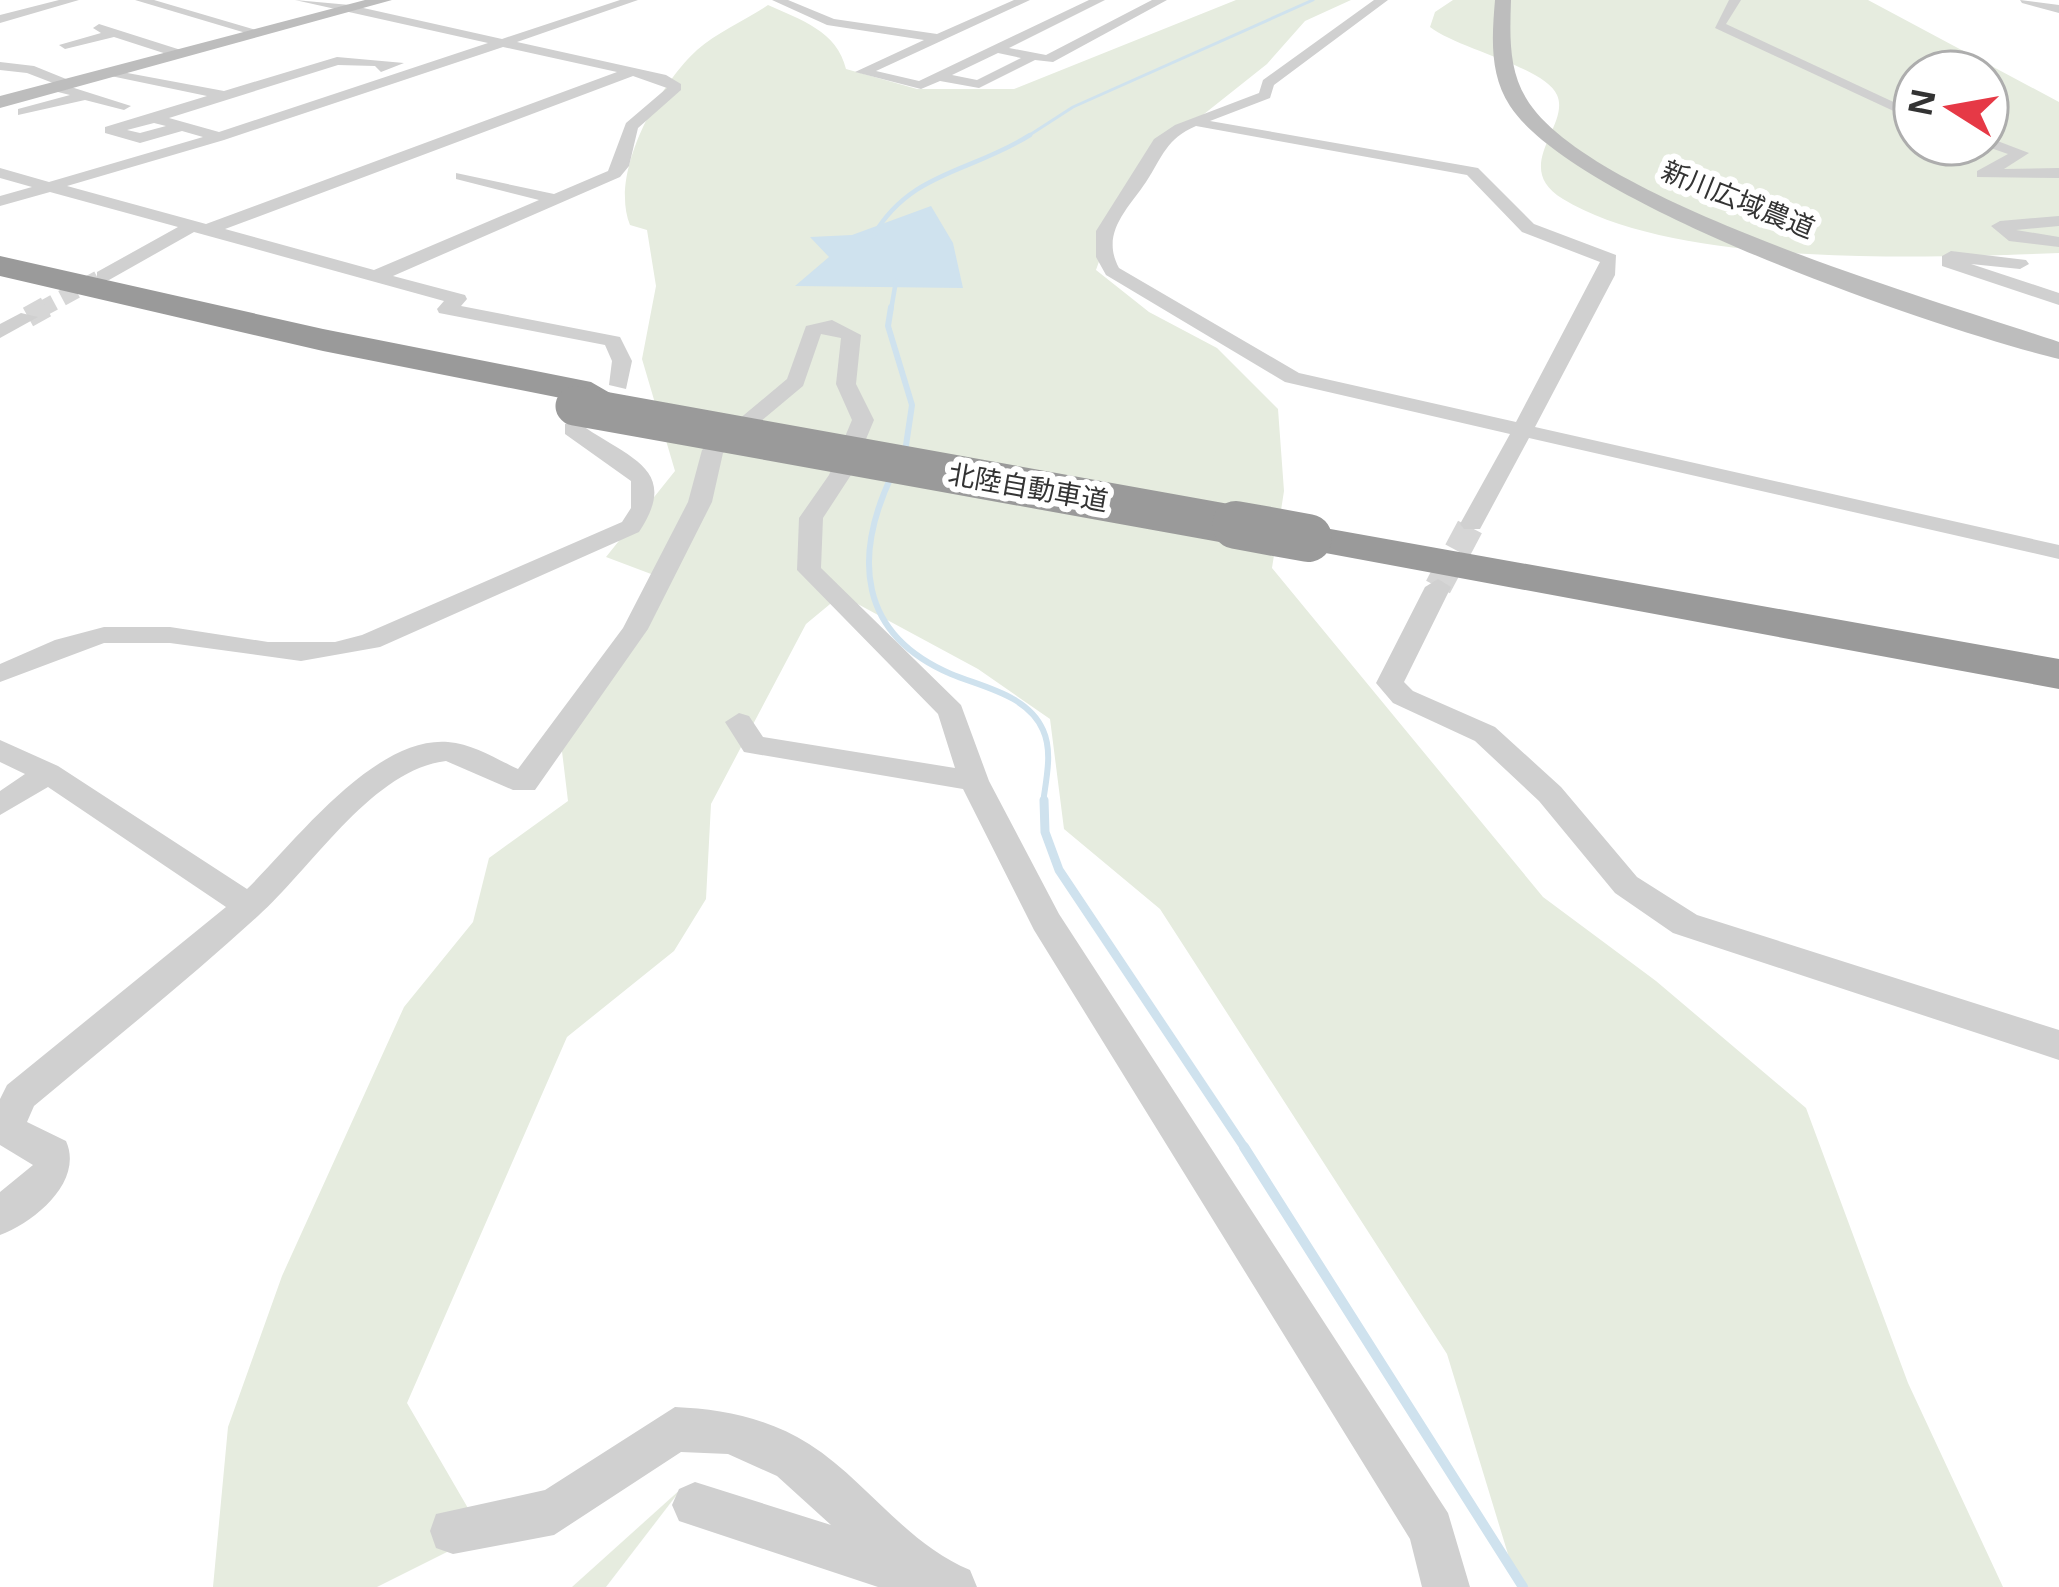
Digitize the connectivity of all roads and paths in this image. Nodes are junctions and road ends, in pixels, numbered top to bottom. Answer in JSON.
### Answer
{"nodes":[{"id":1,"x":73,"y":0,"type":"edge"},
{"id":2,"x":141,"y":0,"type":"edge"},
{"id":3,"x":302,"y":0,"type":"edge"},
{"id":4,"x":384,"y":0,"type":"edge"},
{"id":5,"x":632,"y":0,"type":"edge"},
{"id":6,"x":778,"y":0,"type":"edge"},
{"id":7,"x":1024,"y":0,"type":"edge"},
{"id":8,"x":1099,"y":0,"type":"edge"},
{"id":9,"x":1161,"y":0,"type":"edge"},
{"id":10,"x":1382,"y":0,"type":"edge"},
{"id":11,"x":1503,"y":0,"type":"edge"},
{"id":12,"x":1735,"y":0,"type":"edge"},
{"id":13,"x":2026,"y":0,"type":"edge"},
{"id":14,"x":2059,"y":9,"type":"edge"},
{"id":15,"x":346,"y":10,"type":"junction"},
{"id":16,"x":993,"y":14,"type":"junction"},
{"id":17,"x":0,"y":19,"type":"edge"},
{"id":18,"x":1051,"y":23,"type":"junction"},
{"id":19,"x":99,"y":28,"type":"dead end"},
{"id":20,"x":1100,"y":31,"type":"junction"},
{"id":21,"x":115,"y":33,"type":"junction"},
{"id":22,"x":260,"y":33,"type":"junction"},
{"id":23,"x":937,"y":38,"type":"junction"},
{"id":24,"x":501,"y":44,"type":"junction"},
{"id":25,"x":65,"y":46,"type":"dead end"},
{"id":26,"x":996,"y":49,"type":"junction"},
{"id":27,"x":179,"y":54,"type":"junction"},
{"id":28,"x":1032,"y":57,"type":"junction"},
{"id":29,"x":1796,"y":61,"type":"junction"},
{"id":30,"x":1837,"y":62,"type":"dead end"},
{"id":31,"x":0,"y":66,"type":"edge"},
{"id":32,"x":111,"y":72,"type":"junction"},
{"id":33,"x":229,"y":72,"type":"dead end"},
{"id":34,"x":631,"y":72,"type":"junction"},
{"id":35,"x":940,"y":76,"type":"junction"},
{"id":36,"x":211,"y":77,"type":"dead end"},
{"id":37,"x":273,"y":79,"type":"junction"},
{"id":38,"x":1808,"y":85,"type":"dead end"},
{"id":39,"x":1851,"y":86,"type":"junction"},
{"id":40,"x":174,"y":88,"type":"junction"},
{"id":41,"x":67,"y":89,"type":"junction"},
{"id":42,"x":312,"y":89,"type":"junction"},
{"id":43,"x":218,"y":97,"type":"junction"},
{"id":44,"x":1873,"y":97,"type":"junction"},
{"id":45,"x":1891,"y":97,"type":"edge"},
{"id":46,"x":0,"y":102,"type":"edge"},
{"id":47,"x":124,"y":106,"type":"dead end"},
{"id":48,"x":1891,"y":106,"type":"edge"},
{"id":49,"x":247,"y":107,"type":"dead end"},
{"id":50,"x":23,"y":112,"type":"dead end"},
{"id":51,"x":154,"y":118,"type":"junction"},
{"id":52,"x":1196,"y":123,"type":"junction"},
{"id":53,"x":183,"y":126,"type":"junction"},
{"id":54,"x":213,"y":135,"type":"junction"},
{"id":55,"x":115,"y":146,"type":"dead end"},
{"id":56,"x":96,"y":153,"type":"dead end"},
{"id":57,"x":154,"y":155,"type":"junction"},
{"id":58,"x":1994,"y":168,"type":"edge"},
{"id":59,"x":2059,"y":173,"type":"edge"},
{"id":60,"x":9,"y":176,"type":"edge"},
{"id":61,"x":462,"y":176,"type":"dead end"},
{"id":62,"x":49,"y":186,"type":"junction"},
{"id":63,"x":555,"y":199,"type":"junction"},
{"id":64,"x":0,"y":201,"type":"edge"},
{"id":65,"x":2059,"y":221,"type":"edge"},
{"id":66,"x":202,"y":227,"type":"junction"},
{"id":67,"x":2059,"y":242,"type":"edge"},
{"id":68,"x":2020,"y":264,"type":"dead end"},
{"id":69,"x":0,"y":266,"type":"tunnel mouth"},
{"id":70,"x":379,"y":275,"type":"junction"},
{"id":71,"x":103,"y":276,"type":"tunnel mouth"},
{"id":72,"x":0,"y":283,"type":"tunnel mouth"},
{"id":73,"x":2059,"y":299,"type":"edge"},
{"id":74,"x":28,"y":316,"type":"tunnel mouth"},
{"id":75,"x":0,"y":332,"type":"edge"},
{"id":76,"x":2059,"y":351,"type":"edge"},
{"id":77,"x":591,"y":401,"type":"junction"},
{"id":78,"x":1520,"y":428,"type":"junction"},
{"id":79,"x":1472,"y":524,"type":"tunnel mouth"},
{"id":80,"x":1311,"y":529,"type":"junction"},
{"id":81,"x":2059,"y":552,"type":"edge"},
{"id":82,"x":1565,"y":584,"type":"junction"},
{"id":83,"x":1438,"y":587,"type":"tunnel mouth"},
{"id":84,"x":2059,"y":652,"type":"edge"},
{"id":85,"x":0,"y":674,"type":"edge"},
{"id":86,"x":2059,"y":674,"type":"edge"},
{"id":87,"x":2059,"y":684,"type":"edge"},
{"id":88,"x":739,"y":722,"type":"dead end"},
{"id":89,"x":0,"y":750,"type":"edge"},
{"id":90,"x":48,"y":772,"type":"junction"},
{"id":91,"x":974,"y":781,"type":"junction"},
{"id":92,"x":0,"y":805,"type":"edge"},
{"id":93,"x":249,"y":906,"type":"junction"},
{"id":94,"x":2059,"y":1045,"type":"edge"},
{"id":95,"x":0,"y":1217,"type":"edge"},
{"id":96,"x":695,"y":1504,"type":"dead end"},
{"id":97,"x":454,"y":1531,"type":"dead end"},
{"id":98,"x":940,"y":1583,"type":"edge"},
{"id":99,"x":1445,"y":1587,"type":"edge"}],
"edges":[{"from":1,"to":17,"type":"street"},
{"from":2,"to":22,"type":"street"},
{"from":3,"to":15,"type":"street"},
{"from":4,"to":15,"type":"street"},
{"from":5,"to":24,"type":"street"},
{"from":6,"to":23,"type":"street"},
{"from":7,"to":16,"type":"street"},
{"from":8,"to":18,"type":"street"},
{"from":9,"to":20,"type":"street"},
{"from":10,"to":52,"type":"street"},
{"from":11,"to":76,"type":"street","name":"新川広域農道"},
{"from":12,"to":29,"type":"street"},
{"from":13,"to":14,"type":"street"},
{"from":15,"to":22,"type":"street"},
{"from":15,"to":24,"type":"street"},
{"from":16,"to":18,"type":"street"},
{"from":16,"to":23,"type":"street"},
{"from":18,"to":20,"type":"street"},
{"from":18,"to":26,"type":"street"},
{"from":19,"to":21,"type":"street"},
{"from":20,"to":28,"type":"street"},
{"from":21,"to":25,"type":"street"},
{"from":21,"to":27,"type":"street"},
{"from":22,"to":27,"type":"street"},
{"from":23,"to":26,"type":"street"},
{"from":23,"to":35,"type":"street"},
{"from":24,"to":34,"type":"street"},
{"from":24,"to":54,"type":"street"},
{"from":26,"to":28,"type":"street"},
{"from":26,"to":35,"type":"street"},
{"from":27,"to":32,"type":"street"},
{"from":28,"to":35,"type":"street"},
{"from":29,"to":30,"type":"street"},
{"from":29,"to":39,"type":"street"},
{"from":31,"to":41,"type":"street"},
{"from":32,"to":40,"type":"street"},
{"from":32,"to":41,"type":"street"},
{"from":33,"to":37,"type":"street"},
{"from":34,"to":63,"type":"street"},
{"from":34,"to":66,"type":"street"},
{"from":36,"to":40,"type":"street"},
{"from":37,"to":42,"type":"street"},
{"from":37,"to":42,"type":"street"},
{"from":37,"to":43,"type":"street"},
{"from":38,"to":39,"type":"street"},
{"from":39,"to":44,"type":"street"},
{"from":40,"to":43,"type":"street"},
{"from":41,"to":46,"type":"street"},
{"from":41,"to":47,"type":"street"},
{"from":41,"to":50,"type":"street"},
{"from":42,"to":54,"type":"street"},
{"from":43,"to":49,"type":"street"},
{"from":43,"to":51,"type":"street"},
{"from":44,"to":45,"type":"street"},
{"from":44,"to":48,"type":"street"},
{"from":51,"to":53,"type":"street"},
{"from":51,"to":53,"type":"street"},
{"from":52,"to":78,"type":"street"},
{"from":52,"to":78,"type":"street"},
{"from":53,"to":54,"type":"street"},
{"from":54,"to":57,"type":"street"},
{"from":55,"to":57,"type":"street"},
{"from":56,"to":60,"type":"street"},
{"from":57,"to":62,"type":"street"},
{"from":58,"to":59,"type":"street"},
{"from":60,"to":62,"type":"street"},
{"from":61,"to":63,"type":"street"},
{"from":62,"to":64,"type":"street"},
{"from":62,"to":66,"type":"street"},
{"from":63,"to":70,"type":"street"},
{"from":65,"to":67,"type":"street"},
{"from":66,"to":70,"type":"street"},
{"from":66,"to":71,"type":"street"},
{"from":68,"to":73,"type":"street"},
{"from":69,"to":77,"type":"highway","name":"北陸自動車道"},
{"from":70,"to":77,"type":"street"},
{"from":72,"to":77,"type":"highway","name":"北陸自動車道"},
{"from":74,"to":75,"type":"street"},
{"from":77,"to":80,"type":"highway","name":"北陸自動車道","bridge":true},
{"from":77,"to":85,"type":"street"},
{"from":78,"to":79,"type":"street"},
{"from":78,"to":81,"type":"street"},
{"from":80,"to":82,"type":"highway","name":"北陸自動車道"},
{"from":80,"to":84,"type":"highway","name":"北陸自動車道"},
{"from":82,"to":86,"type":"highway","name":"北陸自動車道"},
{"from":82,"to":87,"type":"highway"},
{"from":83,"to":94,"type":"street"},
{"from":88,"to":91,"type":"street"},
{"from":89,"to":90,"type":"street"},
{"from":90,"to":92,"type":"street"},
{"from":90,"to":93,"type":"street"},
{"from":91,"to":93,"type":"street"},
{"from":91,"to":99,"type":"street"},
{"from":93,"to":95,"type":"street"},
{"from":96,"to":98,"type":"street"},
{"from":97,"to":98,"type":"street"}]}
